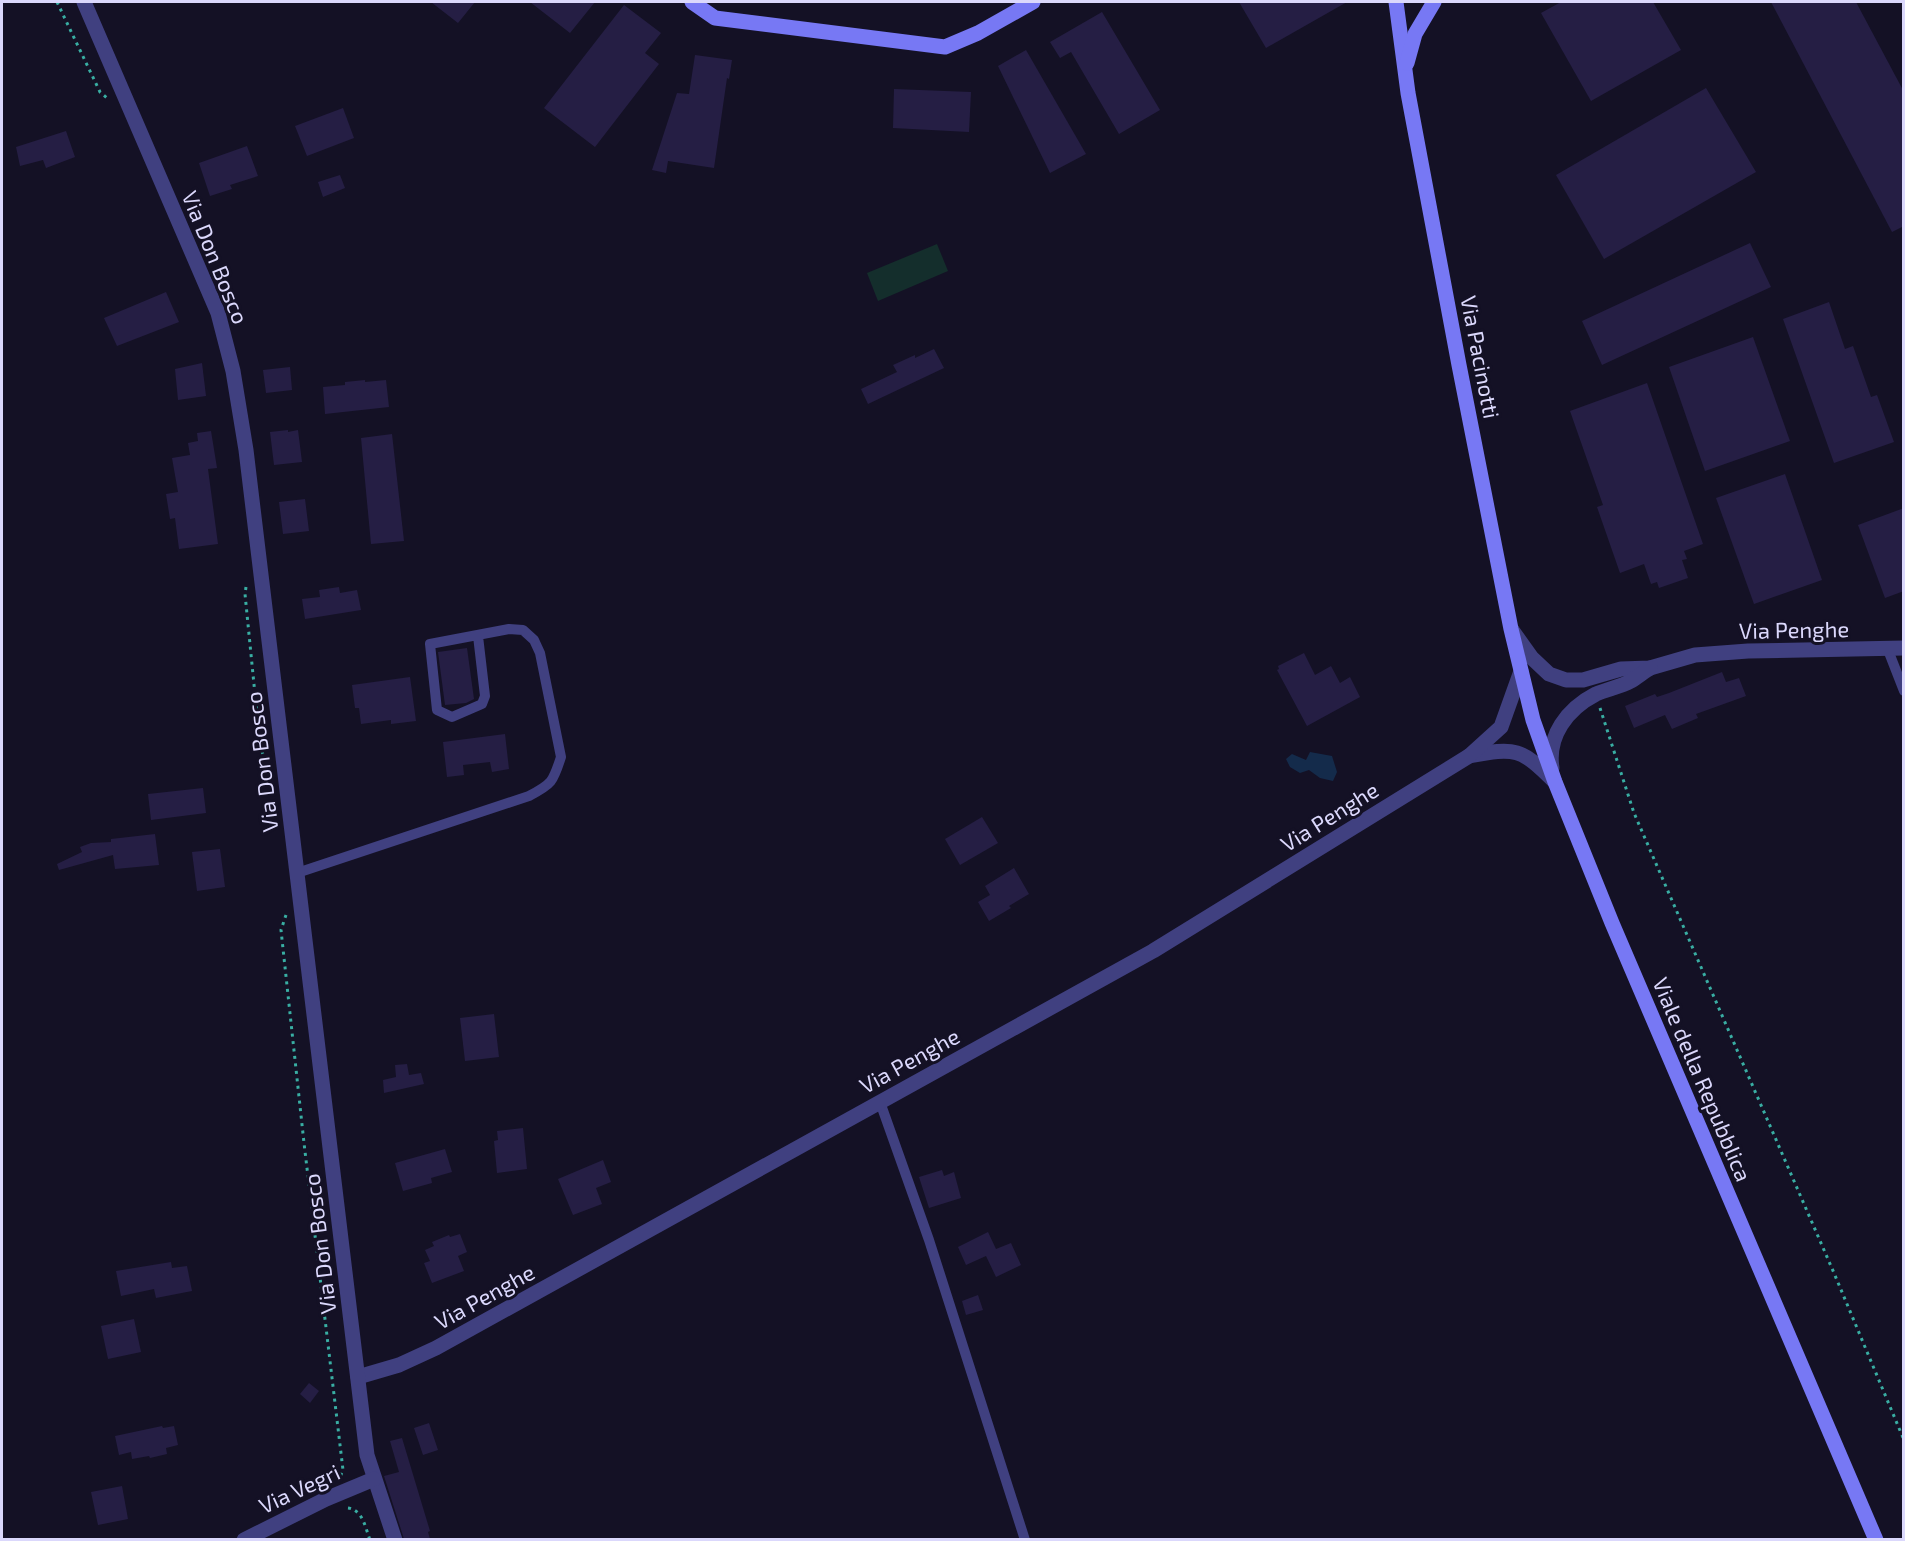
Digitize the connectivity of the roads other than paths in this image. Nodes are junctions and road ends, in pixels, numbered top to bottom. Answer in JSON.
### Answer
{"nodes":[{"id":1,"x":84,"y":2,"type":"edge"},
{"id":2,"x":692,"y":2,"type":"edge"},
{"id":3,"x":1033,"y":2,"type":"edge"},
{"id":4,"x":1396,"y":2,"type":"edge"},
{"id":5,"x":1434,"y":2,"type":"edge"},
{"id":6,"x":1407,"y":93,"type":"junction"},
{"id":7,"x":1511,"y":629,"type":"junction"},
{"id":8,"x":478,"y":636,"type":"junction"},
{"id":9,"x":1896,"y":649,"type":"edge"},
{"id":10,"x":1650,"y":668,"type":"junction"},
{"id":11,"x":1521,"y":671,"type":"junction"},
{"id":12,"x":1904,"y":691,"type":"edge"},
{"id":13,"x":1469,"y":756,"type":"junction"},
{"id":14,"x":1555,"y":782,"type":"junction"},
{"id":15,"x":297,"y":873,"type":"junction"},
{"id":16,"x":880,"y":1102,"type":"junction"},
{"id":17,"x":358,"y":1377,"type":"junction"},
{"id":18,"x":374,"y":1479,"type":"junction"},
{"id":19,"x":244,"y":1539,"type":"edge"},
{"id":20,"x":395,"y":1539,"type":"edge"},
{"id":21,"x":1025,"y":1539,"type":"edge"},
{"id":22,"x":1876,"y":1539,"type":"edge"}],
"edges":[{"from":1,"to":15,"type":"street","name":"Via Don Bosco"},
{"from":2,"to":3,"type":"main road"},
{"from":4,"to":6,"type":"main road"},
{"from":5,"to":6,"type":"main road"},
{"from":6,"to":7,"type":"main road","name":"Via Pacinotti"},
{"from":7,"to":10,"type":"street","name":"Via Penghe"},
{"from":7,"to":11,"type":"main road","name":"Viale della Repubblica"},
{"from":8,"to":8,"type":"lane"},
{"from":8,"to":15,"type":"lane"},
{"from":9,"to":10,"type":"street","name":"Via Penghe"},
{"from":9,"to":12,"type":"lane"},
{"from":10,"to":14,"type":"street","name":"Via Penghe"},
{"from":11,"to":13,"type":"street","name":"Via Penghe"},
{"from":11,"to":14,"type":"main road","name":"Viale della Repubblica"},
{"from":13,"to":14,"type":"street","name":"Via Penghe"},
{"from":13,"to":16,"type":"street","name":"Via Penghe"},
{"from":14,"to":22,"type":"main road","name":"Viale della Repubblica"},
{"from":15,"to":17,"type":"street","name":"Via Don Bosco"},
{"from":16,"to":17,"type":"street","name":"Via Penghe"},
{"from":16,"to":21,"type":"lane"},
{"from":17,"to":18,"type":"street","name":"Via Don Bosco"},
{"from":18,"to":19,"type":"street","name":"Via Vegri"},
{"from":18,"to":20,"type":"street","name":"Via Don Bosco"}]}
